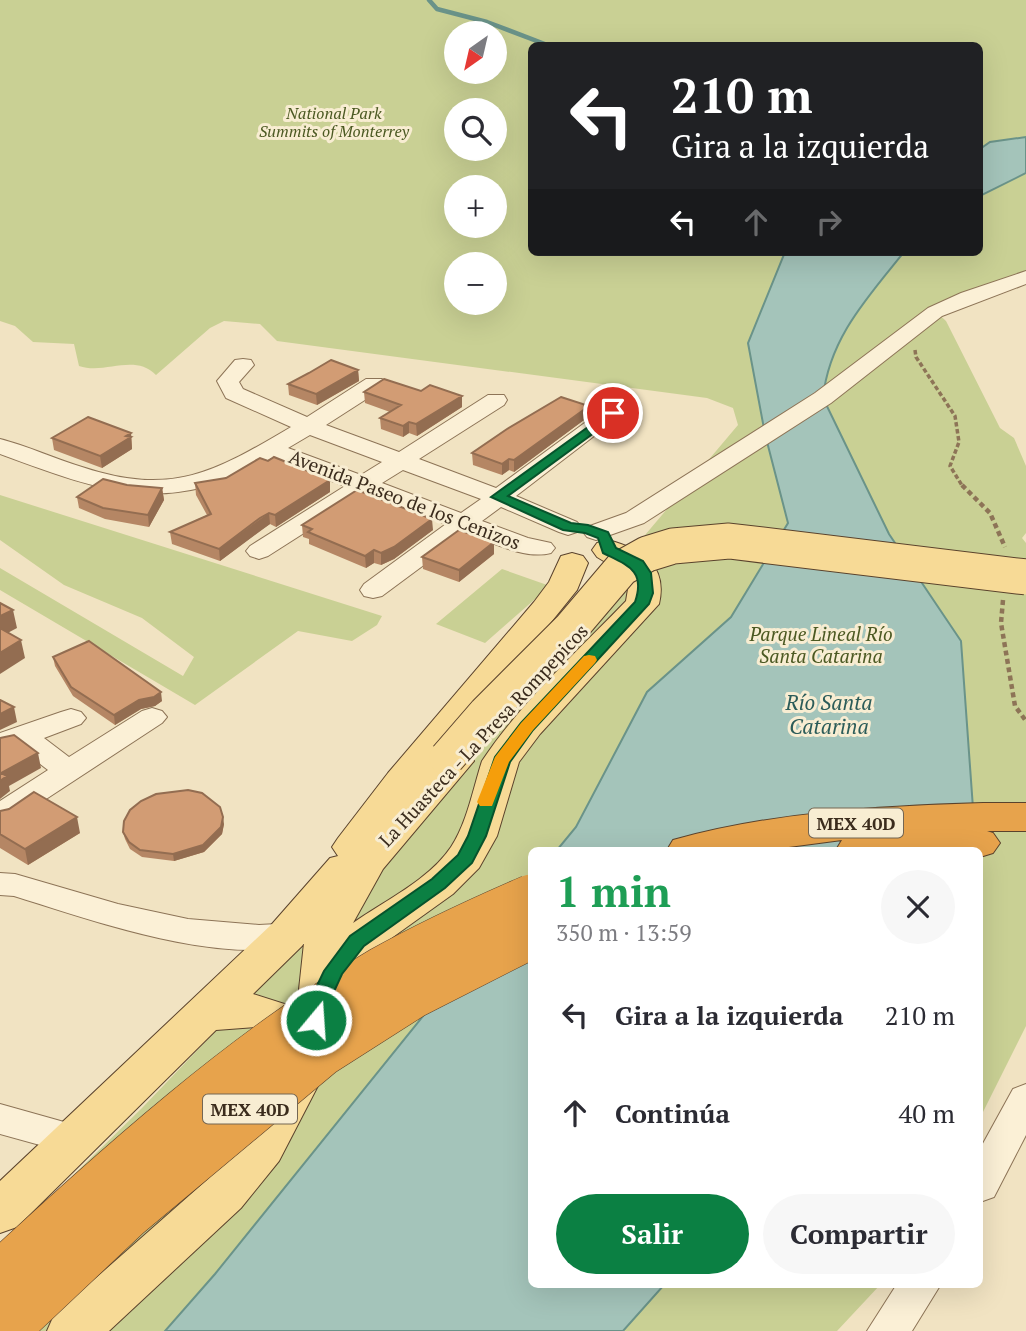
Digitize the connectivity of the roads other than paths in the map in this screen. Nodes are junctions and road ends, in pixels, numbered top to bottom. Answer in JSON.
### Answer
{"nodes":[{"id":1,"x":1026,"y":277,"type":"edge"},
{"id":2,"x":243,"y":365,"type":"dead end"},
{"id":3,"x":374,"y":384,"type":"edge"},
{"id":4,"x":496,"y":400,"type":"dead end"},
{"id":5,"x":613,"y":413,"type":"dead end"},
{"id":6,"x":308,"y":426,"type":"junction"},
{"id":7,"x":0,"y":446,"type":"edge"},
{"id":8,"x":269,"y":449,"type":"junction"},
{"id":9,"x":402,"y":460,"type":"junction"},
{"id":10,"x":365,"y":484,"type":"junction"},
{"id":11,"x":498,"y":497,"type":"junction"},
{"id":12,"x":464,"y":522,"type":"junction"},
{"id":13,"x":568,"y":527,"type":"junction"},
{"id":14,"x":602,"y":541,"type":"junction"},
{"id":15,"x":259,"y":551,"type":"dead end"},
{"id":16,"x":557,"y":556,"type":"junction"},
{"id":17,"x":1016,"y":575,"type":"edge"},
{"id":18,"x":373,"y":590,"type":"dead end"},
{"id":19,"x":152,"y":717,"type":"dead end"},
{"id":20,"x":71,"y":718,"type":"dead end"},
{"id":21,"x":11,"y":740,"type":"edge"},
{"id":22,"x":451,"y":760,"type":"junction"},
{"id":23,"x":68,"y":771,"type":"junction"},
{"id":24,"x":0,"y":815,"type":"edge"},
{"id":25,"x":1026,"y":817,"type":"edge"},
{"id":26,"x":1026,"y":843,"type":"edge"},
{"id":27,"x":706,"y":847,"type":"edge"},
{"id":28,"x":899,"y":847,"type":"edge"},
{"id":29,"x":339,"y":873,"type":"junction"},
{"id":30,"x":0,"y":884,"type":"edge"},
{"id":31,"x":528,"y":902,"type":"edge"},
{"id":32,"x":308,"y":932,"type":"junction"},
{"id":33,"x":528,"y":934,"type":"edge"},
{"id":34,"x":321,"y":998,"type":"junction"},
{"id":35,"x":201,"y":1017,"type":"junction"},
{"id":36,"x":310,"y":1043,"type":"junction"},
{"id":37,"x":1026,"y":1099,"type":"edge"},
{"id":38,"x":0,"y":1119,"type":"edge"},
{"id":39,"x":76,"y":1140,"type":"junction"},
{"id":40,"x":983,"y":1180,"type":"edge"},
{"id":41,"x":0,"y":1212,"type":"edge"},
{"id":42,"x":0,"y":1278,"type":"edge"},
{"id":43,"x":918,"y":1288,"type":"edge"},
{"id":44,"x":2,"y":1331,"type":"edge"},
{"id":45,"x":73,"y":1331,"type":"edge"},
{"id":46,"x":888,"y":1331,"type":"edge"}],
"edges":[{"from":1,"to":14,"type":"street"},
{"from":2,"to":6,"type":"street","name":"Avenida Paseo de los Cenizos"},
{"from":3,"to":6,"type":"street"},
{"from":4,"to":9,"type":"street"},
{"from":5,"to":11,"type":"street"},
{"from":6,"to":8,"type":"street","name":"Avenida Paseo de los Cenizos"},
{"from":6,"to":9,"type":"street","name":"Avenida Paseo de los Cenizos"},
{"from":7,"to":8,"type":"street","name":"Avenida Paseo de los Cenizos"},
{"from":8,"to":10,"type":"street","name":"Avenida Paseo de los Cenizos"},
{"from":9,"to":10,"type":"street"},
{"from":9,"to":11,"type":"street","name":"Avenida Paseo de los Cenizos"},
{"from":10,"to":12,"type":"street","name":"Avenida Paseo de los Cenizos"},
{"from":10,"to":15,"type":"street"},
{"from":11,"to":12,"type":"street"},
{"from":11,"to":13,"type":"street","name":"Avenida Paseo de los Cenizos"},
{"from":12,"to":16,"type":"street","name":"Avenida Paseo de los Cenizos"},
{"from":12,"to":18,"type":"street"},
{"from":13,"to":14,"type":"street","name":"Avenida Paseo de los Cenizos"},
{"from":13,"to":16,"type":"street"},
{"from":14,"to":16,"type":"street"},
{"from":14,"to":34,"type":"main road"},
{"from":16,"to":29,"type":"main road"},
{"from":17,"to":22,"type":"main road","name":"La Huasteca - La Presa Rompepicos","bridge":true},
{"from":19,"to":23,"type":"street"},
{"from":20,"to":21,"type":"street"},
{"from":21,"to":23,"type":"street"},
{"from":22,"to":29,"type":"main road","name":"La Huasteca - La Presa Rompepicos"},
{"from":22,"to":32,"type":"main road","name":"La Huasteca - La Presa Rompepicos"},
{"from":23,"to":24,"type":"street"},
{"from":25,"to":27,"type":"highway","number":"MEX 40D"},
{"from":26,"to":28,"type":"highway","number":"MEX 40D"},
{"from":29,"to":32,"type":"main road","name":"La Huasteca - La Presa Rompepicos"},
{"from":30,"to":32,"type":"street"},
{"from":31,"to":42,"type":"highway","number":"MEX 40D","bridge":true},
{"from":32,"to":34,"type":"main road","name":"La Huasteca - La Presa Rompepicos"},
{"from":32,"to":35,"type":"main road","name":"La Huasteca - La Presa Rompepicos"},
{"from":33,"to":44,"type":"highway","number":"MEX 40D","bridge":true},
{"from":34,"to":36,"type":"main road","name":"La Huasteca - La Presa Rompepicos"},
{"from":35,"to":36,"type":"main road"},
{"from":35,"to":39,"type":"main road","name":"La Huasteca - La Presa Rompepicos"},
{"from":36,"to":45,"type":"main road","name":"La Huasteca - La Presa Rompepicos"},
{"from":37,"to":40,"type":"street"},
{"from":38,"to":39,"type":"street"},
{"from":39,"to":41,"type":"main road","name":"La Huasteca - La Presa Rompepicos"},
{"from":43,"to":46,"type":"street"}]}
